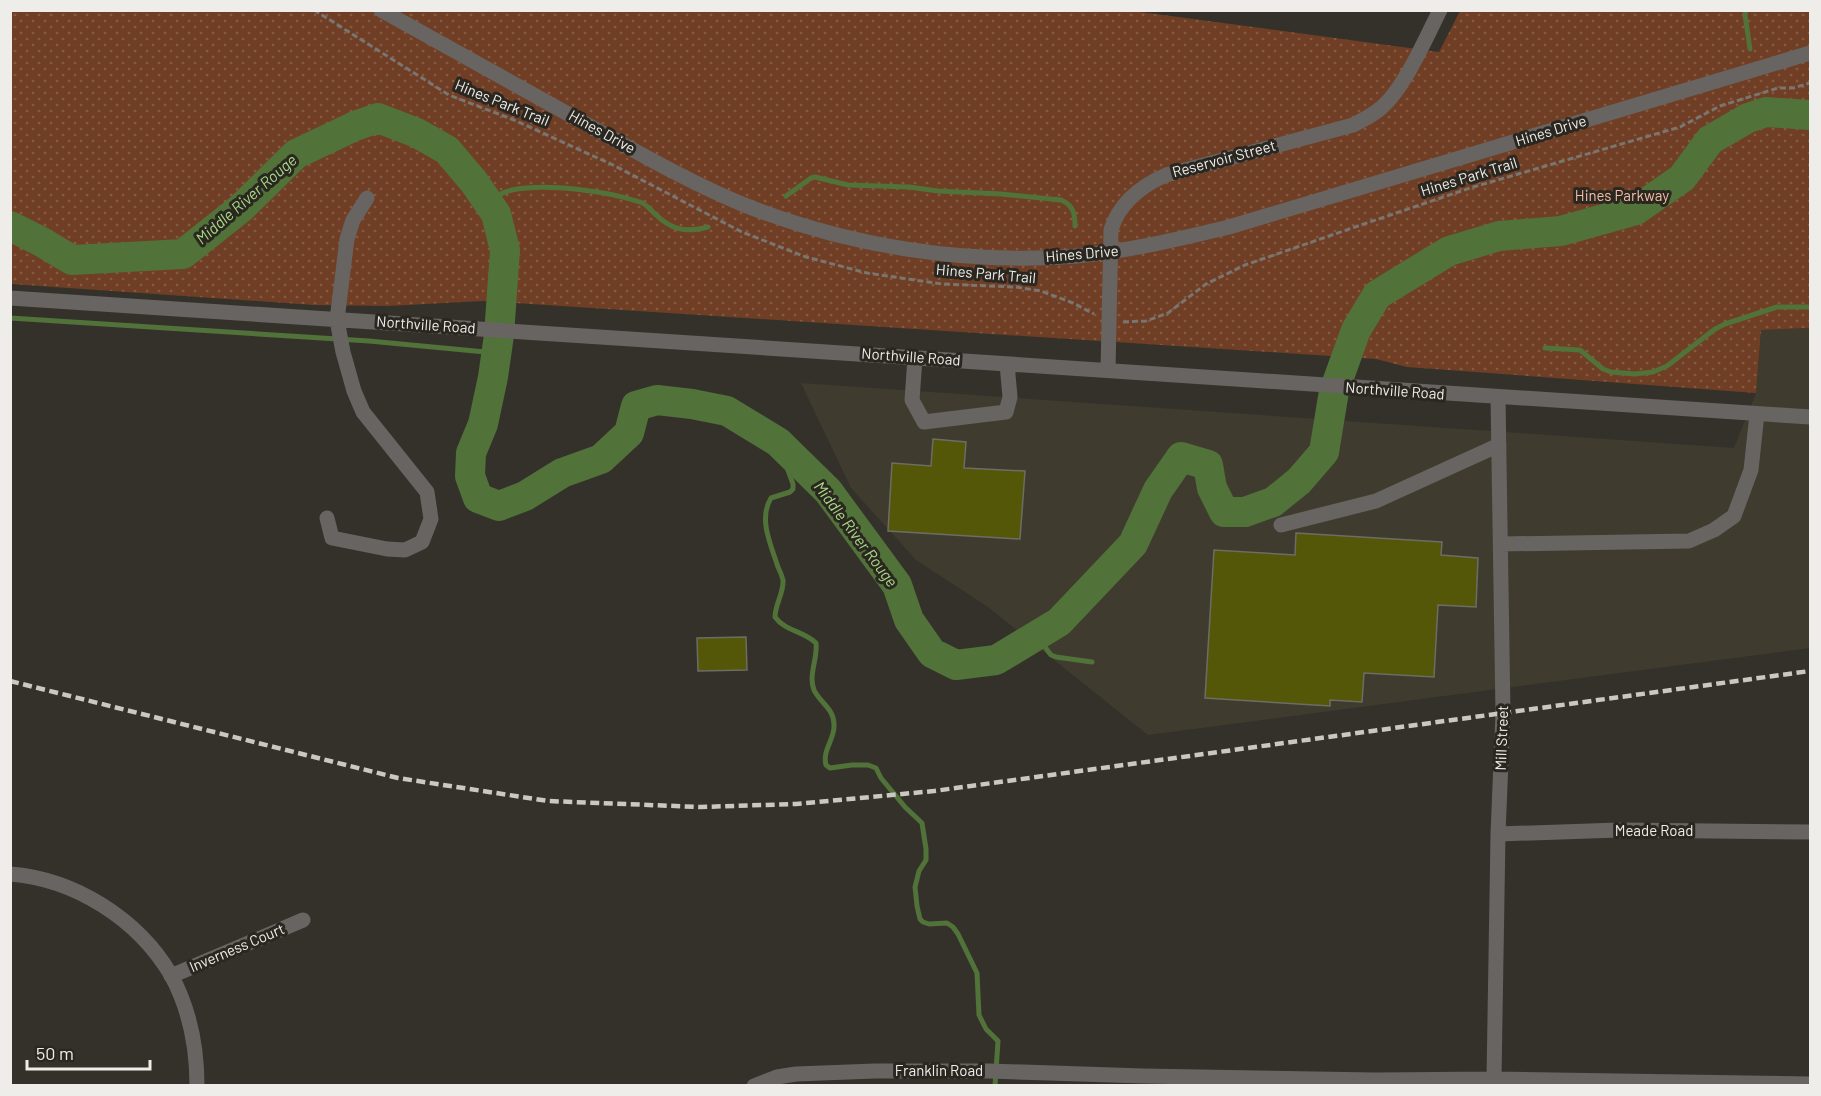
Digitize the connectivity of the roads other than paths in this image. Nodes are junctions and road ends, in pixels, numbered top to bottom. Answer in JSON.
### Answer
{"nodes":[{"id":1,"x":381,"y":10,"type":"edge"},
{"id":2,"x":1440,"y":10,"type":"edge"},
{"id":3,"x":1810,"y":53,"type":"edge"},
{"id":4,"x":367,"y":198,"type":"dead end"},
{"id":5,"x":1111,"y":252,"type":"junction"},
{"id":6,"x":10,"y":298,"type":"edge"},
{"id":7,"x":337,"y":320,"type":"junction"},
{"id":8,"x":915,"y":358,"type":"junction"},
{"id":9,"x":1007,"y":364,"type":"junction"},
{"id":10,"x":1108,"y":370,"type":"junction"},
{"id":11,"x":1498,"y":397,"type":"junction"},
{"id":12,"x":1757,"y":414,"type":"junction"},
{"id":13,"x":1810,"y":417,"type":"edge"},
{"id":14,"x":1498,"y":445,"type":"junction"},
{"id":15,"x":327,"y":518,"type":"dead end"},
{"id":16,"x":1281,"y":525,"type":"dead end"},
{"id":17,"x":1500,"y":544,"type":"junction"},
{"id":18,"x":1810,"y":832,"type":"edge"},
{"id":19,"x":1498,"y":834,"type":"junction"},
{"id":20,"x":10,"y":874,"type":"edge"},
{"id":21,"x":303,"y":920,"type":"dead end"},
{"id":22,"x":171,"y":976,"type":"junction"},
{"id":23,"x":1494,"y":1079,"type":"junction"},
{"id":24,"x":1810,"y":1084,"type":"edge"},
{"id":25,"x":197,"y":1086,"type":"edge"},
{"id":26,"x":754,"y":1086,"type":"edge"}],
"edges":[{"from":1,"to":5,"type":"street","name":"Hines Drive"},
{"from":2,"to":5,"type":"street","name":"Reservoir Street"},
{"from":3,"to":5,"type":"street","name":"Hines Drive"},
{"from":4,"to":7,"type":"street"},
{"from":5,"to":10,"type":"street","name":"Reservoir Street"},
{"from":6,"to":7,"type":"street","name":"Northville Road"},
{"from":7,"to":8,"type":"street","name":"Northville Road"},
{"from":7,"to":15,"type":"street"},
{"from":8,"to":9,"type":"street","name":"Northville Road"},
{"from":8,"to":9,"type":"street"},
{"from":9,"to":10,"type":"street","name":"Northville Road"},
{"from":10,"to":11,"type":"street","name":"Northville Road"},
{"from":11,"to":12,"type":"street","name":"Northville Road"},
{"from":11,"to":14,"type":"street","name":"Mill Street"},
{"from":12,"to":13,"type":"street","name":"Northville Road"},
{"from":12,"to":17,"type":"street"},
{"from":14,"to":16,"type":"street"},
{"from":14,"to":17,"type":"street","name":"Mill Street"},
{"from":17,"to":19,"type":"street","name":"Mill Street"},
{"from":18,"to":19,"type":"street","name":"Meade Road"},
{"from":19,"to":23,"type":"street","name":"Mill Street"},
{"from":20,"to":22,"type":"street"},
{"from":21,"to":22,"type":"street","name":"Inverness Court"},
{"from":22,"to":25,"type":"street"},
{"from":23,"to":24,"type":"street","name":"Franklin Road"},
{"from":23,"to":26,"type":"street","name":"Franklin Road"}]}
